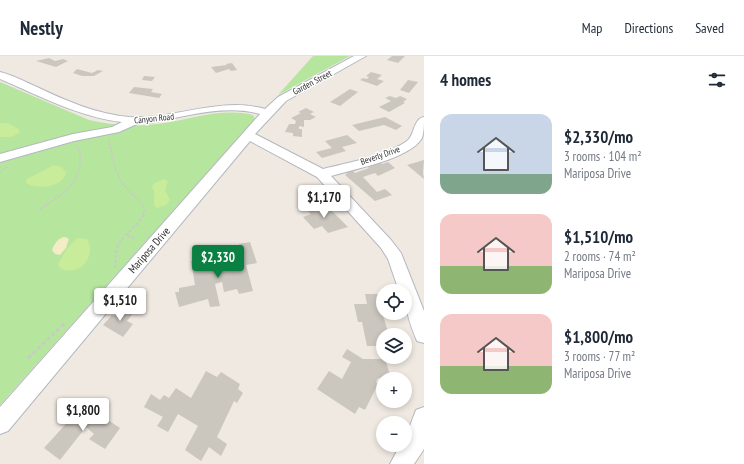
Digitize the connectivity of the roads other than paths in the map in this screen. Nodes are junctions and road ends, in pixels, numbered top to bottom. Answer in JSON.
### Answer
{"nodes":[{"id":1,"x":361,"y":56,"type":"edge"},
{"id":2,"x":0,"y":75,"type":"edge"},
{"id":3,"x":267,"y":112,"type":"junction"},
{"id":4,"x":108,"y":118,"type":"junction"},
{"id":5,"x":424,"y":120,"type":"edge"},
{"id":6,"x":137,"y":121,"type":"junction"},
{"id":7,"x":107,"y":131,"type":"junction"},
{"id":8,"x":248,"y":135,"type":"junction"},
{"id":9,"x":0,"y":158,"type":"edge"},
{"id":10,"x":322,"y":174,"type":"junction"},
{"id":11,"x":424,"y":335,"type":"edge"},
{"id":12,"x":0,"y":423,"type":"edge"},
{"id":13,"x":423,"y":431,"type":"edge"},
{"id":14,"x":401,"y":464,"type":"edge"}],
"edges":[{"from":1,"to":3,"type":"street","name":"Garden Street"},
{"from":2,"to":4,"type":"street","name":"Canyon Road"},
{"from":3,"to":6,"type":"street","name":"Canyon Road"},
{"from":3,"to":8,"type":"street","name":"Mariposa Drive"},
{"from":4,"to":6,"type":"street","name":"Canyon Road"},
{"from":4,"to":7,"type":"street"},
{"from":5,"to":10,"type":"street","name":"Beverly Drive"},
{"from":6,"to":7,"type":"street"},
{"from":7,"to":9,"type":"street"},
{"from":8,"to":10,"type":"street"},
{"from":8,"to":12,"type":"street","name":"Mariposa Drive"},
{"from":10,"to":11,"type":"street"},
{"from":13,"to":14,"type":"street"}]}
